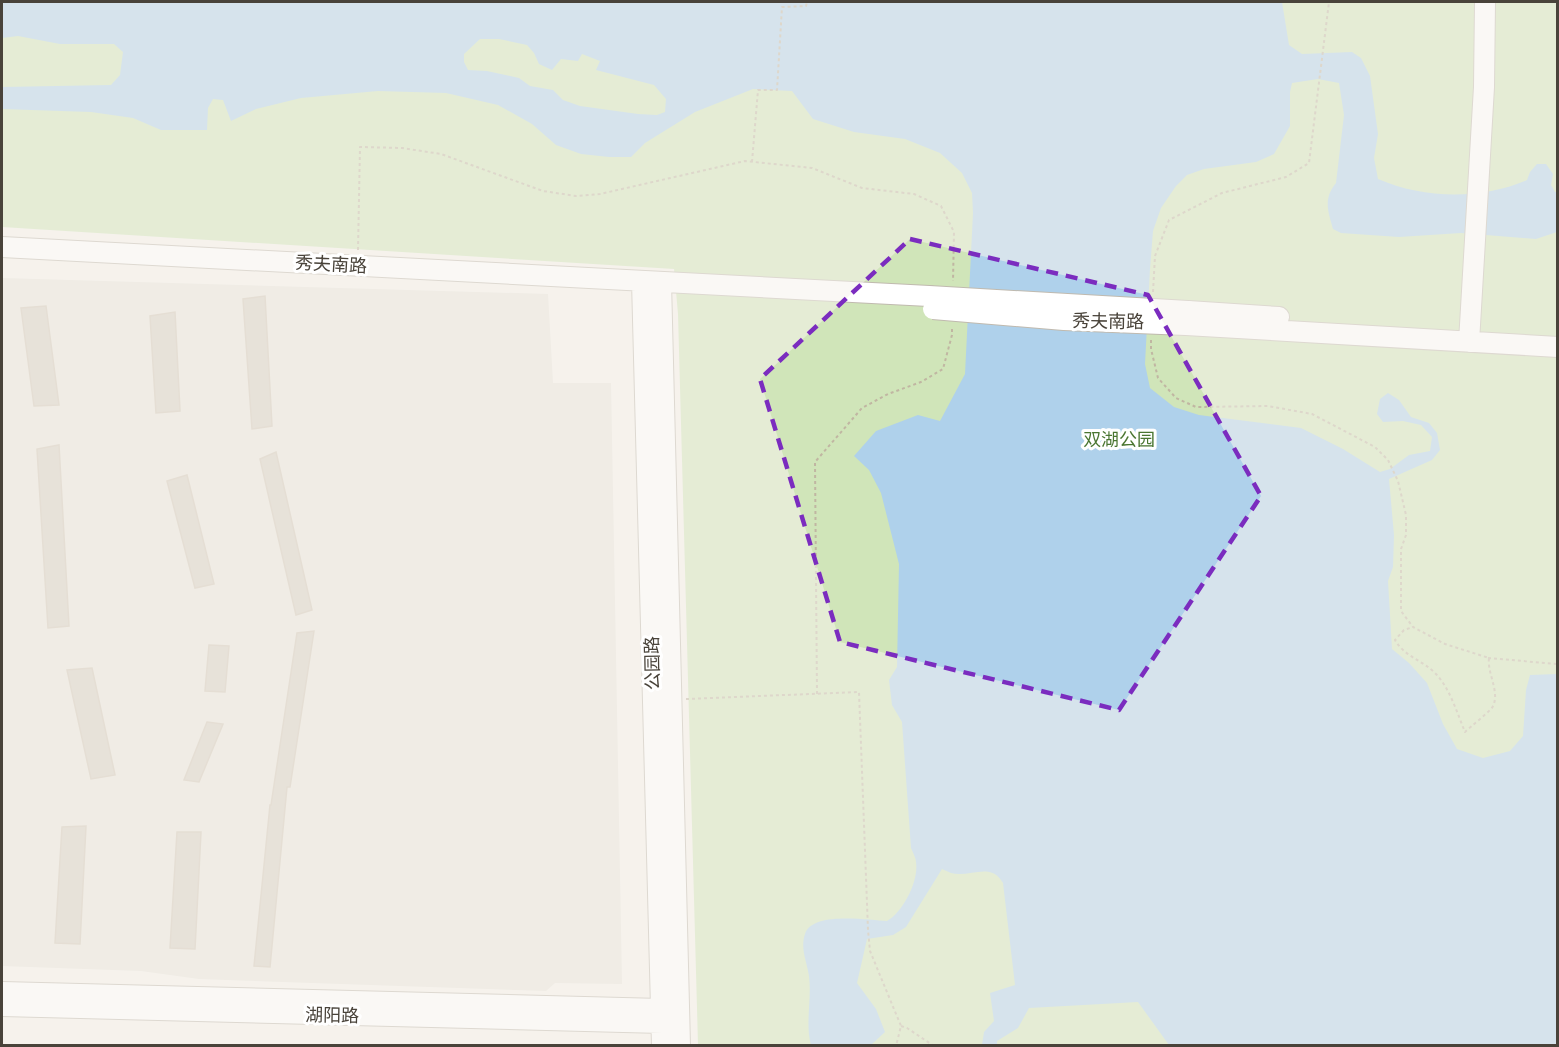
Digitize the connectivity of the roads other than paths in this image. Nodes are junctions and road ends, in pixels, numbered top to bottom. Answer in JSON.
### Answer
{"nodes":[{"id":1,"x":1485,"y":2,"type":"edge"},
{"id":2,"x":2,"y":247,"type":"edge"},
{"id":3,"x":652,"y":281,"type":"junction"},
{"id":4,"x":1557,"y":335,"type":"edge"},
{"id":5,"x":1470,"y":336,"type":"junction"},
{"id":6,"x":1557,"y":347,"type":"edge"},
{"id":7,"x":2,"y":992,"type":"edge"},
{"id":8,"x":2,"y":1006,"type":"edge"},
{"id":9,"x":661,"y":1016,"type":"junction"},
{"id":10,"x":662,"y":1046,"type":"edge"},
{"id":11,"x":680,"y":1046,"type":"edge"}],
"edges":[{"from":1,"to":5,"type":"street"},
{"from":2,"to":3,"type":"street","name":"秀夫南路"},
{"from":3,"to":5,"type":"street","name":"秀夫南路","bridge":true},
{"from":3,"to":9,"type":"street","name":"公园路"},
{"from":3,"to":11,"type":"street","name":"公园路"},
{"from":4,"to":5,"type":"street","name":"秀夫南路"},
{"from":5,"to":6,"type":"street","name":"秀夫南路"},
{"from":7,"to":9,"type":"street","name":"湖阳路"},
{"from":8,"to":9,"type":"street","name":"湖阳路"},
{"from":9,"to":10,"type":"street","name":"公园路"}]}
